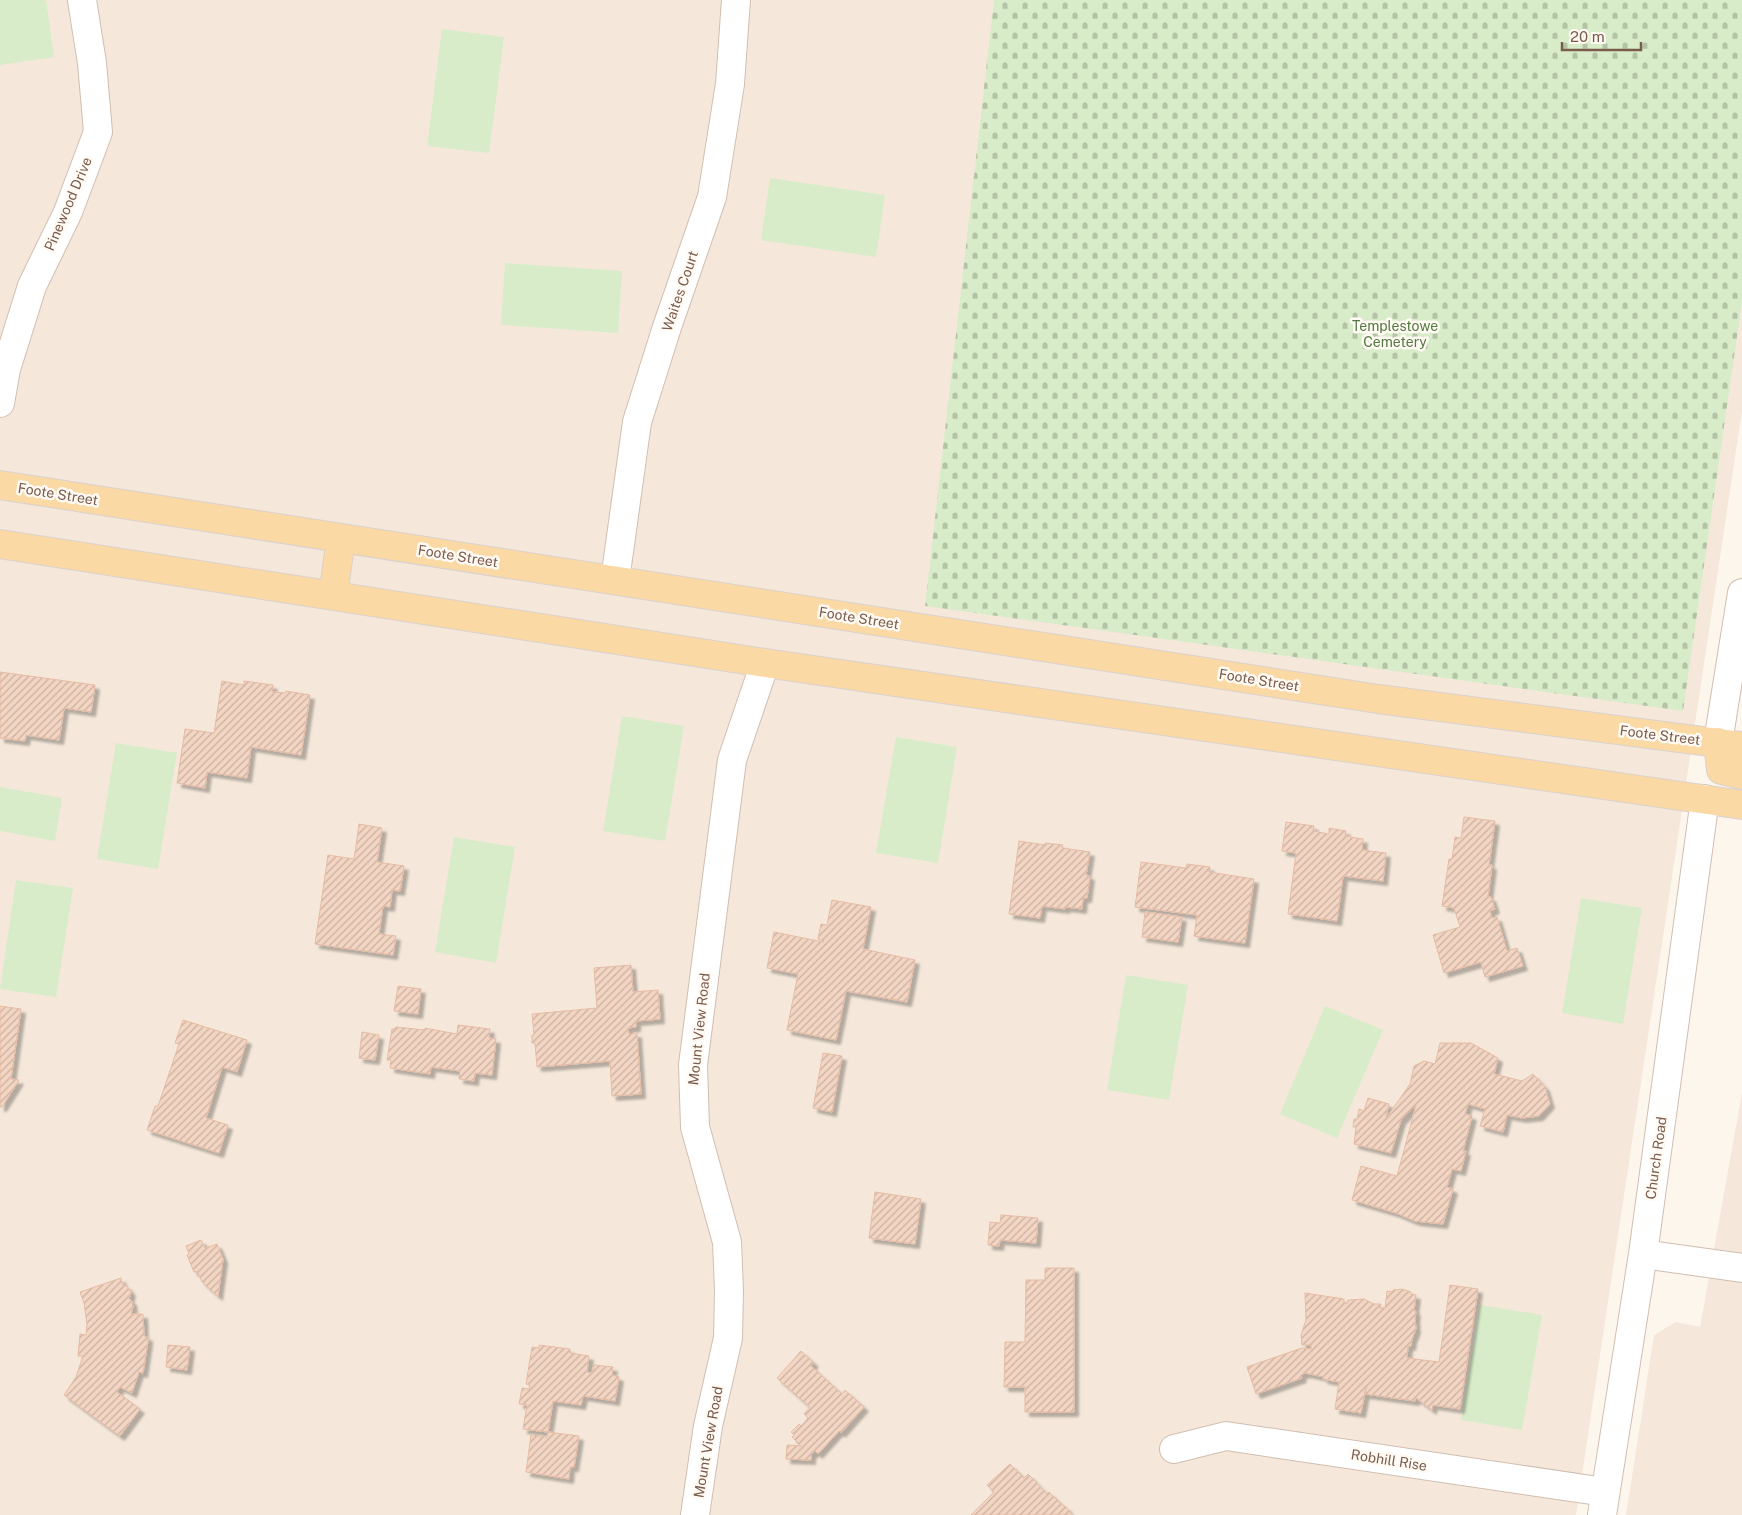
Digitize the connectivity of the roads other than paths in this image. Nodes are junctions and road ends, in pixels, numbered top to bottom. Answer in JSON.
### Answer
{"nodes":[{"id":1,"x":82,"y":0,"type":"edge"},
{"id":2,"x":736,"y":0,"type":"edge"},
{"id":3,"x":0,"y":403,"type":"edge"},
{"id":4,"x":0,"y":485,"type":"edge"},
{"id":5,"x":341,"y":538,"type":"junction"},
{"id":6,"x":0,"y":544,"type":"edge"},
{"id":7,"x":615,"y":580,"type":"junction"},
{"id":8,"x":1742,"y":593,"type":"edge"},
{"id":9,"x":333,"y":596,"type":"junction"},
{"id":10,"x":765,"y":663,"type":"junction"},
{"id":11,"x":1730,"y":744,"type":"edge"},
{"id":12,"x":1742,"y":774,"type":"edge"},
{"id":13,"x":1705,"y":800,"type":"junction"},
{"id":14,"x":1742,"y":805,"type":"edge"},
{"id":15,"x":1643,"y":1254,"type":"junction"},
{"id":16,"x":1742,"y":1268,"type":"edge"},
{"id":17,"x":1174,"y":1449,"type":"dead end"},
{"id":18,"x":1603,"y":1504,"type":"edge"},
{"id":19,"x":696,"y":1515,"type":"edge"}],
"edges":[{"from":1,"to":3,"type":"street","name":"Pinewood Drive"},
{"from":2,"to":7,"type":"street","name":"Waites Court"},
{"from":4,"to":5,"type":"main road","name":"Foote Street"},
{"from":5,"to":7,"type":"main road","name":"Foote Street"},
{"from":5,"to":9,"type":"main road"},
{"from":6,"to":9,"type":"main road"},
{"from":7,"to":11,"type":"main road","name":"Foote Street"},
{"from":8,"to":11,"type":"street"},
{"from":9,"to":10,"type":"main road"},
{"from":10,"to":13,"type":"main road"},
{"from":10,"to":19,"type":"street","name":"Mount View Road"},
{"from":11,"to":12,"type":"main road"},
{"from":13,"to":14,"type":"main road"},
{"from":13,"to":15,"type":"street","name":"Church Road"},
{"from":15,"to":16,"type":"street"},
{"from":15,"to":18,"type":"street","name":"Church Road"},
{"from":17,"to":18,"type":"street","name":"Robhill Rise"}]}
